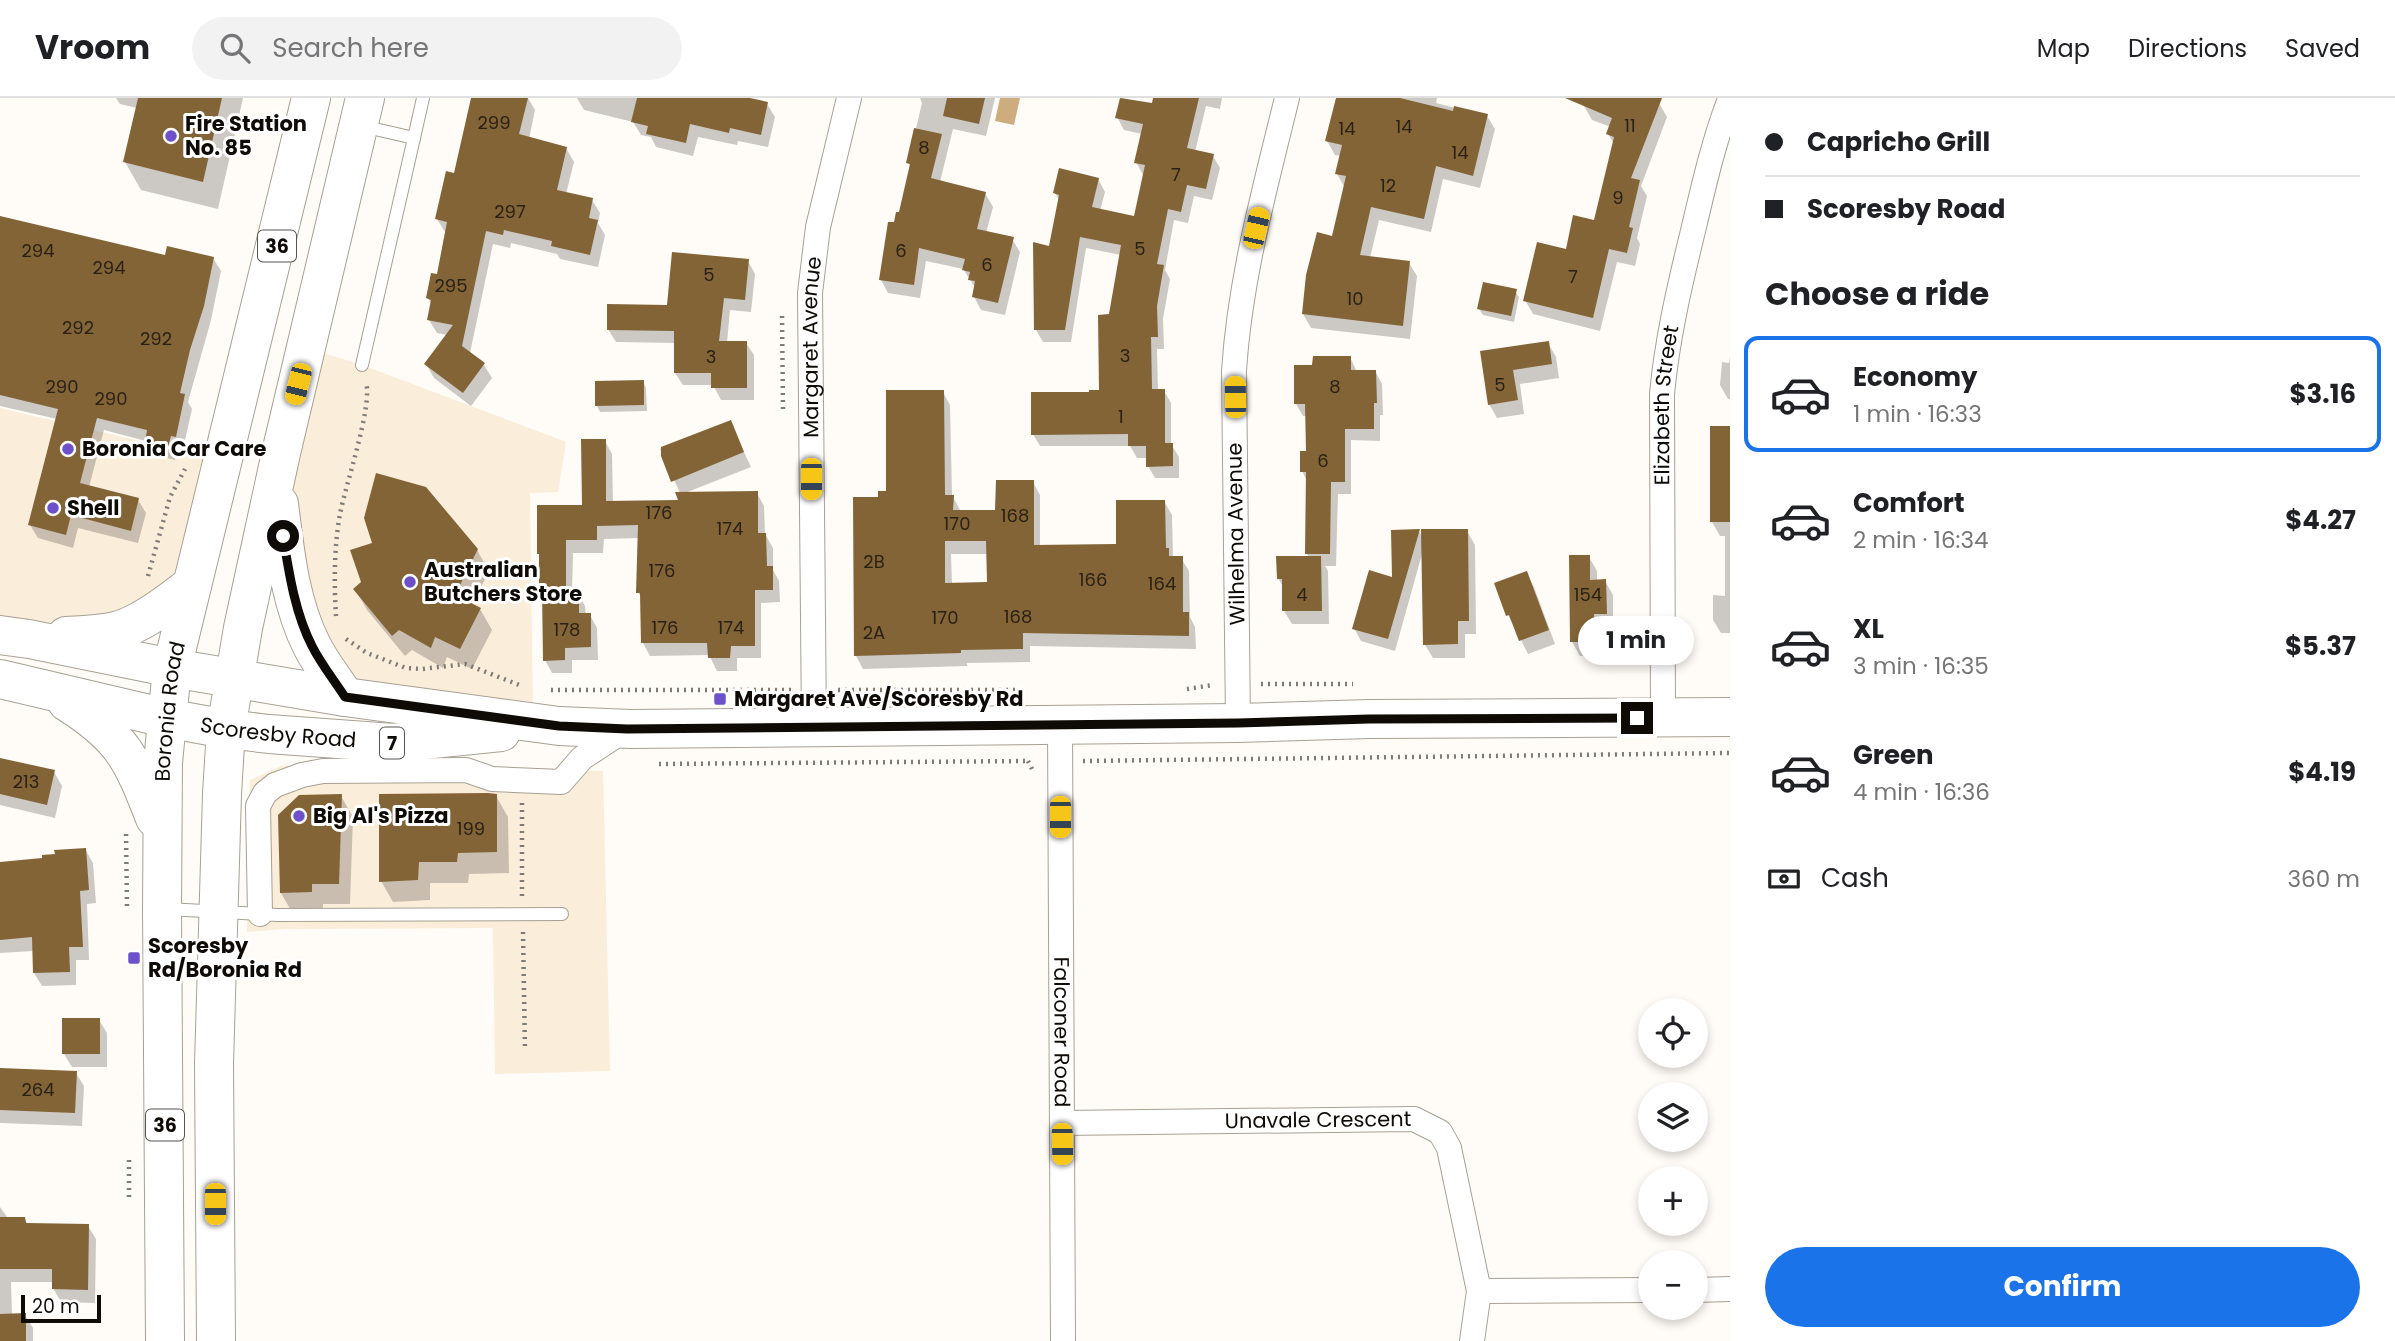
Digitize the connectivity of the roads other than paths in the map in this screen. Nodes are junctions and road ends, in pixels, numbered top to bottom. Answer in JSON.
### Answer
{"nodes":[{"id":1,"x":312,"y":98,"type":"edge"},
{"id":2,"x":424,"y":98,"type":"edge"},
{"id":3,"x":849,"y":98,"type":"edge"},
{"id":4,"x":1287,"y":98,"type":"edge"},
{"id":5,"x":1730,"y":99,"type":"edge"},
{"id":6,"x":362,"y":112,"type":"edge"},
{"id":7,"x":414,"y":138,"type":"junction"},
{"id":8,"x":362,"y":365,"type":"road end"},
{"id":9,"x":275,"y":481,"type":"junction"},
{"id":10,"x":192,"y":585,"type":"junction"},
{"id":11,"x":15,"y":637,"type":"edge"},
{"id":12,"x":172,"y":668,"type":"junction"},
{"id":13,"x":0,"y":679,"type":"edge"},
{"id":14,"x":234,"y":679,"type":"junction"},
{"id":15,"x":51,"y":692,"type":"junction"},
{"id":16,"x":345,"y":697,"type":"junction"},
{"id":17,"x":1730,"y":717,"type":"edge"},
{"id":18,"x":166,"y":718,"type":"junction"},
{"id":19,"x":1663,"y":718,"type":"junction"},
{"id":20,"x":1238,"y":723,"type":"junction"},
{"id":21,"x":1060,"y":724,"type":"junction"},
{"id":22,"x":559,"y":726,"type":"junction"},
{"id":23,"x":814,"y":727,"type":"junction"},
{"id":24,"x":226,"y":729,"type":"junction"},
{"id":25,"x":627,"y":729,"type":"junction"},
{"id":26,"x":144,"y":832,"type":"junction"},
{"id":27,"x":144,"y":908,"type":"junction"},
{"id":28,"x":218,"y":912,"type":"junction"},
{"id":29,"x":260,"y":914,"type":"junction"},
{"id":30,"x":562,"y":914,"type":"dead end"},
{"id":31,"x":1062,"y":1123,"type":"junction"},
{"id":32,"x":1730,"y":1289,"type":"edge"},
{"id":33,"x":1638,"y":1290,"type":"edge"},
{"id":34,"x":1708,"y":1290,"type":"edge"},
{"id":35,"x":1479,"y":1291,"type":"junction"},
{"id":36,"x":165,"y":1341,"type":"edge"},
{"id":37,"x":216,"y":1341,"type":"edge"},
{"id":38,"x":1063,"y":1341,"type":"edge"},
{"id":39,"x":1472,"y":1341,"type":"edge"}],
"edges":[{"from":1,"to":10,"type":"main road","name":"Boronia Road","number":"36"},
{"from":2,"to":7,"type":"lane"},
{"from":3,"to":23,"type":"street","name":"Margaret Avenue"},
{"from":4,"to":20,"type":"street","name":"Wilhelma Avenue"},
{"from":5,"to":19,"type":"street","name":"Elizabeth Street"},
{"from":6,"to":7,"type":"lane"},
{"from":6,"to":9,"type":"main road","number":"36"},
{"from":7,"to":8,"type":"lane"},
{"from":9,"to":14,"type":"main road","number":"36"},
{"from":9,"to":16,"type":"main road"},
{"from":10,"to":11,"type":"main road"},
{"from":10,"to":12,"type":"main road","name":"Boronia Road","number":"36"},
{"from":11,"to":12,"type":"main road","name":"Scoresby Road","number":"7"},
{"from":12,"to":14,"type":"main road","name":"Scoresby Road","number":"7"},
{"from":12,"to":18,"type":"main road","name":"Boronia Road","number":"36"},
{"from":13,"to":15,"type":"main road","name":"Scoresby Road","number":"7"},
{"from":14,"to":16,"type":"main road","name":"Scoresby Road","number":"7"},
{"from":14,"to":24,"type":"main road","number":"36"},
{"from":15,"to":18,"type":"main road","name":"Scoresby Road","number":"7"},
{"from":15,"to":26,"type":"main road"},
{"from":16,"to":22,"type":"main road","name":"Scoresby Road","number":"7"},
{"from":17,"to":19,"type":"main road","name":"Scoresby Road","number":"7"},
{"from":18,"to":24,"type":"main road","name":"Scoresby Road","number":"7"},
{"from":18,"to":26,"type":"main road","name":"Boronia Road","number":"36"},
{"from":19,"to":20,"type":"main road","name":"Scoresby Road","number":"7"},
{"from":20,"to":21,"type":"main road","name":"Scoresby Road","number":"7"},
{"from":21,"to":23,"type":"main road","name":"Scoresby Road","number":"7"},
{"from":21,"to":31,"type":"street","name":"Falconer Road"},
{"from":22,"to":24,"type":"main road","name":"Scoresby Road","number":"7"},
{"from":22,"to":25,"type":"main road","name":"Scoresby Road","number":"7"},
{"from":23,"to":25,"type":"main road","name":"Scoresby Road","number":"7"},
{"from":24,"to":28,"type":"main road","number":"36"},
{"from":25,"to":29,"type":"street"},
{"from":26,"to":27,"type":"main road","name":"Boronia Road","number":"36"},
{"from":27,"to":28,"type":"lane"},
{"from":27,"to":36,"type":"main road","name":"Boronia Road","number":"36"},
{"from":28,"to":29,"type":"lane"},
{"from":28,"to":37,"type":"main road","number":"36"},
{"from":29,"to":30,"type":"lane"},
{"from":31,"to":35,"type":"street","name":"Unavale Crescent"},
{"from":31,"to":38,"type":"street","name":"Falconer Road"},
{"from":32,"to":34,"type":"street"},
{"from":33,"to":35,"type":"street"},
{"from":35,"to":39,"type":"street","name":"Unavale Crescent"}]}
